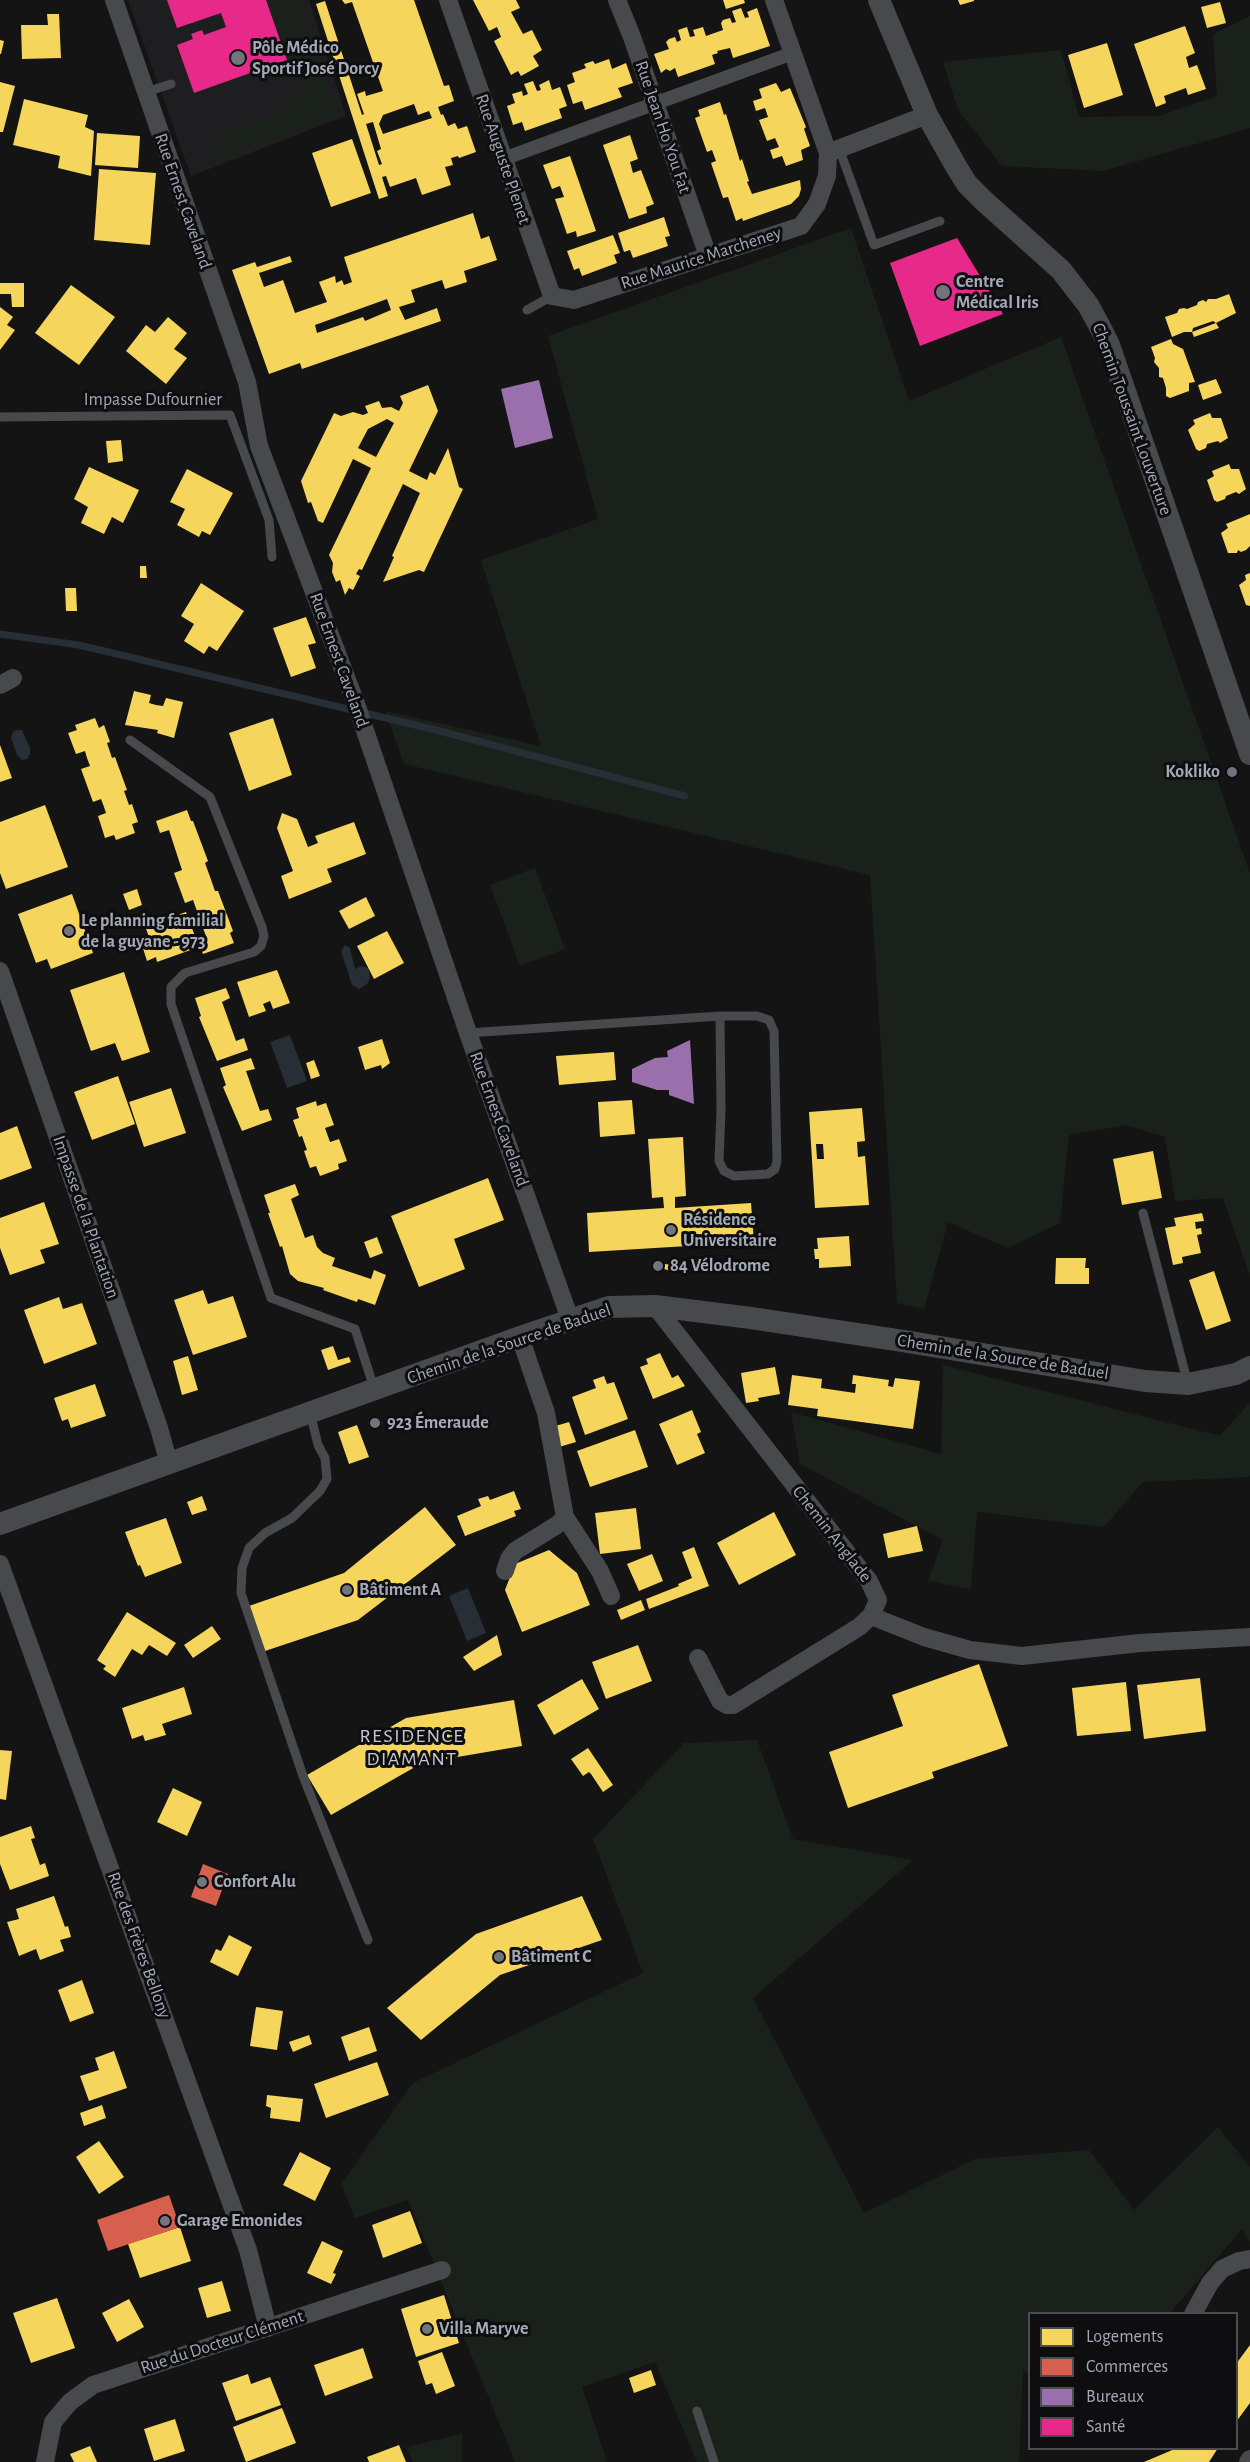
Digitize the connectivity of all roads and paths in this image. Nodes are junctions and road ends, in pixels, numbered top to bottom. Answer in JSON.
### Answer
{"nodes":[{"id":1,"x":114,"y":0,"type":"edge"},
{"id":2,"x":448,"y":0,"type":"edge"},
{"id":3,"x":617,"y":0,"type":"edge"},
{"id":4,"x":774,"y":0,"type":"edge"},
{"id":5,"x":879,"y":0,"type":"edge"},
{"id":6,"x":793,"y":53,"type":"junction"},
{"id":7,"x":171,"y":84,"type":"dead end"},
{"id":8,"x":146,"y":92,"type":"junction"},
{"id":9,"x":655,"y":104,"type":"junction"},
{"id":10,"x":927,"y":115,"type":"junction"},
{"id":11,"x":833,"y":150,"type":"junction"},
{"id":12,"x":503,"y":159,"type":"junction"},
{"id":13,"x":940,"y":221,"type":"dead end"},
{"id":14,"x":708,"y":256,"type":"junction"},
{"id":15,"x":552,"y":296,"type":"junction"},
{"id":16,"x":527,"y":310,"type":"dead end"},
{"id":17,"x":0,"y":417,"type":"edge"},
{"id":18,"x":272,"y":556,"type":"dead end"},
{"id":19,"x":130,"y":740,"type":"dead end"},
{"id":20,"x":1250,"y":754,"type":"edge"},
{"id":21,"x":0,"y":971,"type":"edge"},
{"id":22,"x":720,"y":1016,"type":"junction"},
{"id":23,"x":468,"y":1033,"type":"junction"},
{"id":24,"x":1143,"y":1213,"type":"dead end"},
{"id":25,"x":655,"y":1306,"type":"junction"},
{"id":26,"x":570,"y":1320,"type":"junction"},
{"id":27,"x":520,"y":1337,"type":"junction"},
{"id":28,"x":1250,"y":1367,"type":"edge"},
{"id":29,"x":1188,"y":1384,"type":"junction"},
{"id":30,"x":375,"y":1390,"type":"junction"},
{"id":31,"x":310,"y":1412,"type":"junction"},
{"id":32,"x":169,"y":1464,"type":"junction"},
{"id":33,"x":565,"y":1517,"type":"junction"},
{"id":34,"x":0,"y":1524,"type":"edge"},
{"id":35,"x":0,"y":1564,"type":"edge"},
{"id":36,"x":505,"y":1571,"type":"dead end"},
{"id":37,"x":611,"y":1596,"type":"dead end"},
{"id":38,"x":871,"y":1616,"type":"junction"},
{"id":39,"x":1250,"y":1637,"type":"edge"},
{"id":40,"x":698,"y":1658,"type":"dead end"},
{"id":41,"x":368,"y":1940,"type":"dead end"},
{"id":42,"x":1250,"y":2259,"type":"edge"},
{"id":43,"x":442,"y":2270,"type":"dead end"},
{"id":44,"x":1194,"y":2312,"type":"edge"},
{"id":45,"x":268,"y":2328,"type":"junction"},
{"id":46,"x":697,"y":2411,"type":"dead end"},
{"id":47,"x":45,"y":2462,"type":"edge"},
{"id":48,"x":714,"y":2462,"type":"edge"}],
"edges":[{"from":1,"to":8,"type":"street","name":"Rue Ernest Caveland"},
{"from":2,"to":12,"type":"street","name":"Rue Auguste Plenet"},
{"from":3,"to":9,"type":"street","name":"Rue Jean Ho You Fat"},
{"from":4,"to":6,"type":"street"},
{"from":5,"to":10,"type":"street","name":"Chemin Toussaint Louverture"},
{"from":6,"to":9,"type":"street"},
{"from":6,"to":11,"type":"street"},
{"from":7,"to":8,"type":"lane"},
{"from":8,"to":23,"type":"street","name":"Rue Ernest Caveland"},
{"from":9,"to":12,"type":"street"},
{"from":9,"to":14,"type":"street","name":"Rue Jean Ho You Fat"},
{"from":10,"to":11,"type":"street"},
{"from":10,"to":20,"type":"street","name":"Chemin Toussaint Louverture"},
{"from":11,"to":13,"type":"lane"},
{"from":11,"to":14,"type":"street","name":"Rue Maurice Marcheney"},
{"from":12,"to":15,"type":"street","name":"Rue Auguste Plenet"},
{"from":14,"to":15,"type":"street","name":"Rue Maurice Marcheney"},
{"from":15,"to":16,"type":"lane"},
{"from":17,"to":18,"type":"lane","name":"Impasse Dufournier"},
{"from":19,"to":30,"type":"lane"},
{"from":21,"to":32,"type":"street","name":"Impasse de la Plantation"},
{"from":22,"to":22,"type":"lane"},
{"from":22,"to":23,"type":"lane"},
{"from":23,"to":26,"type":"street","name":"Rue Ernest Caveland"},
{"from":24,"to":29,"type":"lane"},
{"from":25,"to":26,"type":"street","name":"Chemin de la Source de Baduel"},
{"from":25,"to":29,"type":"street","name":"Chemin de la Source de Baduel"},
{"from":25,"to":38,"type":"street","name":"Chemin Anglade"},
{"from":26,"to":27,"type":"street","name":"Chemin de la Source de Baduel"},
{"from":27,"to":30,"type":"street","name":"Chemin de la Source de Baduel"},
{"from":27,"to":33,"type":"street"},
{"from":28,"to":29,"type":"street","name":"Chemin de la Source de Baduel"},
{"from":30,"to":31,"type":"street","name":"Chemin de la Source de Baduel"},
{"from":31,"to":32,"type":"street","name":"Chemin de la Source de Baduel"},
{"from":31,"to":41,"type":"lane"},
{"from":32,"to":34,"type":"street","name":"Chemin de la Source de Baduel"},
{"from":33,"to":36,"type":"street"},
{"from":33,"to":37,"type":"street"},
{"from":35,"to":45,"type":"street","name":"Rue des Frères Bellony"},
{"from":38,"to":39,"type":"street"},
{"from":38,"to":40,"type":"street"},
{"from":42,"to":44,"type":"street"},
{"from":43,"to":45,"type":"street","name":"Rue du Docteur Clément"},
{"from":45,"to":47,"type":"street","name":"Rue du Docteur Clément"},
{"from":46,"to":48,"type":"lane"}]}
